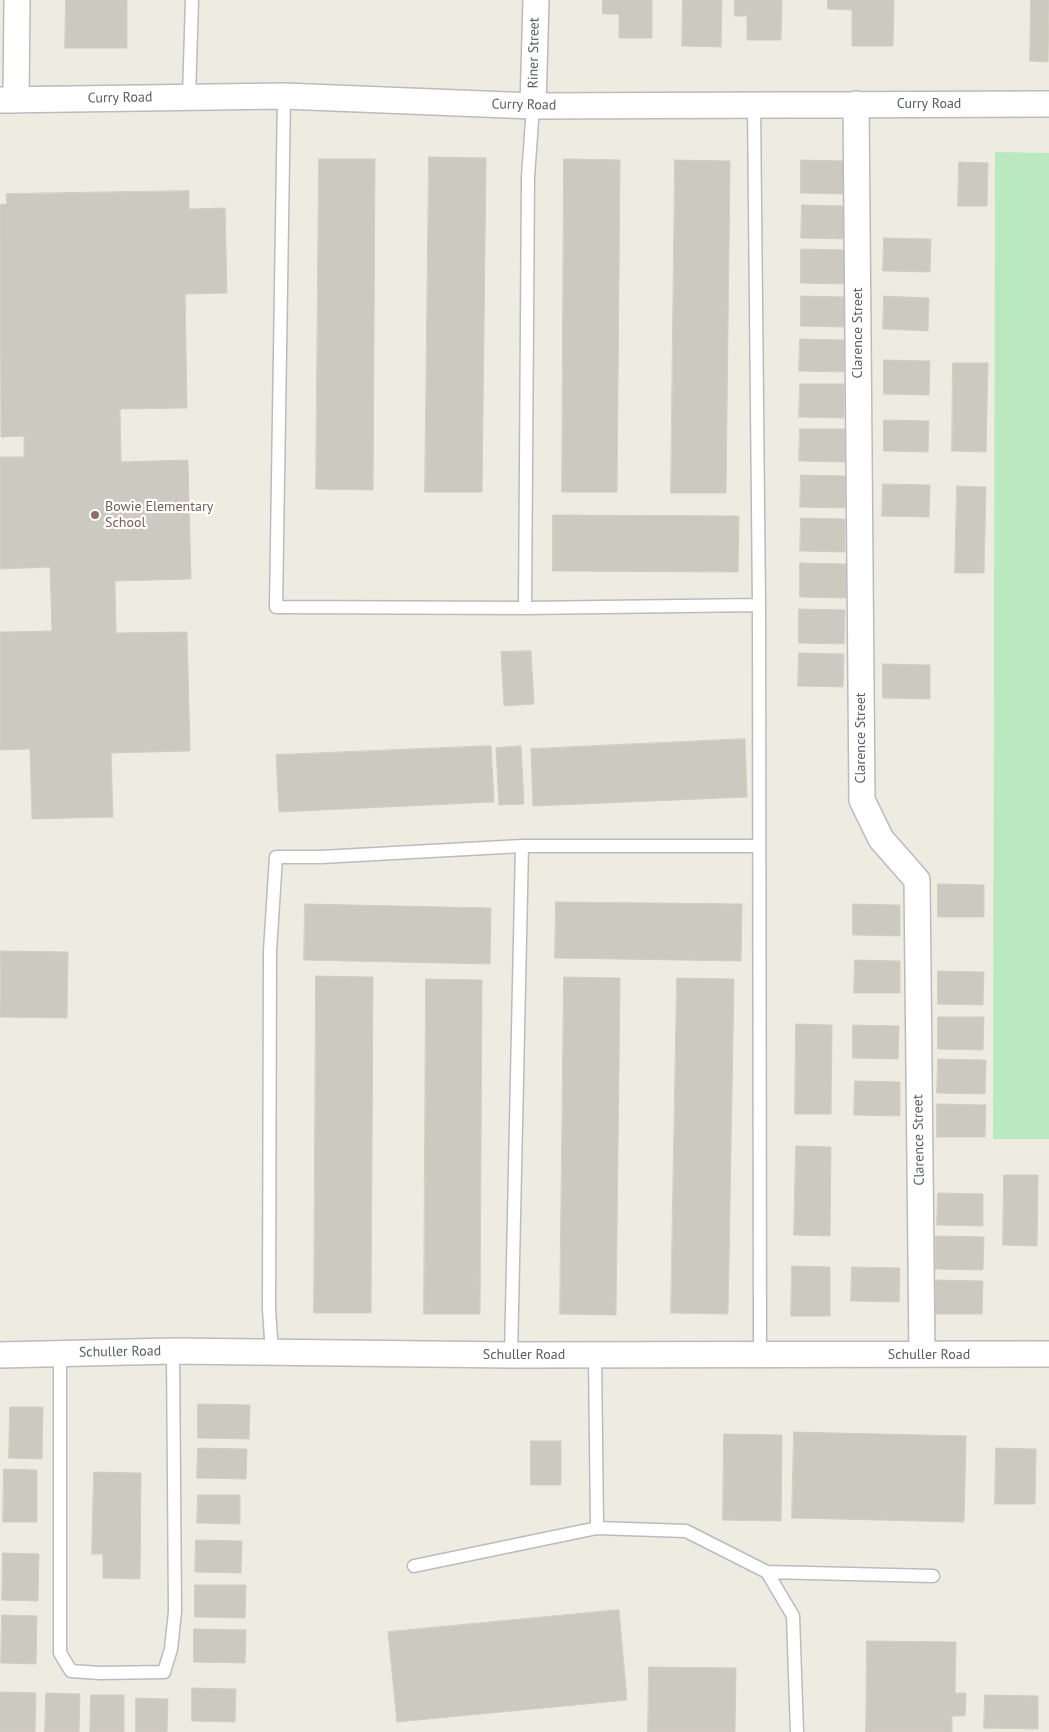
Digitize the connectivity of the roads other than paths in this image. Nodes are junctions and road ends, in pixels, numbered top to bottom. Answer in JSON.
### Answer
{"nodes":[{"id":1,"x":17,"y":0,"type":"edge"},
{"id":2,"x":192,"y":0,"type":"edge"},
{"id":3,"x":536,"y":0,"type":"edge"},
{"id":4,"x":284,"y":96,"type":"junction"},
{"id":5,"x":190,"y":97,"type":"junction"},
{"id":6,"x":8,"y":100,"type":"edge"},
{"id":7,"x":856,"y":104,"type":"junction"},
{"id":8,"x":1049,"y":104,"type":"edge"},
{"id":9,"x":754,"y":105,"type":"junction"},
{"id":10,"x":533,"y":106,"type":"junction"},
{"id":11,"x":759,"y":605,"type":"junction"},
{"id":12,"x":525,"y":608,"type":"junction"},
{"id":13,"x":522,"y":846,"type":"junction"},
{"id":14,"x":759,"y":846,"type":"junction"},
{"id":15,"x":173,"y":1351,"type":"junction"},
{"id":16,"x":272,"y":1353,"type":"junction"},
{"id":17,"x":60,"y":1354,"type":"junction"},
{"id":18,"x":922,"y":1354,"type":"junction"},
{"id":19,"x":1049,"y":1354,"type":"edge"},
{"id":20,"x":0,"y":1355,"type":"edge"},
{"id":21,"x":511,"y":1356,"type":"junction"},
{"id":22,"x":595,"y":1356,"type":"junction"},
{"id":23,"x":760,"y":1356,"type":"junction"},
{"id":24,"x":597,"y":1528,"type":"junction"},
{"id":25,"x":414,"y":1566,"type":"dead end"},
{"id":26,"x":767,"y":1572,"type":"junction"},
{"id":27,"x":933,"y":1576,"type":"dead end"},
{"id":28,"x":797,"y":1732,"type":"edge"}],
"edges":[{"from":1,"to":6,"type":"street"},
{"from":2,"to":5,"type":"lane"},
{"from":3,"to":10,"type":"street","name":"Riner Street"},
{"from":4,"to":5,"type":"street","name":"Curry Road"},
{"from":4,"to":10,"type":"street","name":"Curry Road"},
{"from":4,"to":12,"type":"lane"},
{"from":5,"to":6,"type":"street","name":"Curry Road"},
{"from":7,"to":8,"type":"street","name":"Curry Road"},
{"from":7,"to":9,"type":"street","name":"Curry Road"},
{"from":7,"to":18,"type":"street","name":"Clarence Street"},
{"from":9,"to":10,"type":"street","name":"Curry Road"},
{"from":9,"to":11,"type":"lane"},
{"from":10,"to":12,"type":"lane"},
{"from":11,"to":12,"type":"lane"},
{"from":11,"to":14,"type":"lane"},
{"from":13,"to":14,"type":"lane"},
{"from":13,"to":16,"type":"lane"},
{"from":13,"to":21,"type":"lane"},
{"from":14,"to":23,"type":"lane"},
{"from":15,"to":16,"type":"street","name":"Schuller Road"},
{"from":15,"to":17,"type":"street","name":"Schuller Road"},
{"from":15,"to":17,"type":"lane"},
{"from":16,"to":21,"type":"street","name":"Schuller Road"},
{"from":17,"to":20,"type":"street","name":"Schuller Road"},
{"from":18,"to":19,"type":"street","name":"Schuller Road"},
{"from":18,"to":23,"type":"street","name":"Schuller Road"},
{"from":21,"to":22,"type":"street","name":"Schuller Road"},
{"from":22,"to":23,"type":"street","name":"Schuller Road"},
{"from":22,"to":24,"type":"lane"},
{"from":24,"to":25,"type":"lane"},
{"from":24,"to":26,"type":"lane"},
{"from":26,"to":27,"type":"lane"},
{"from":26,"to":28,"type":"lane"}]}
